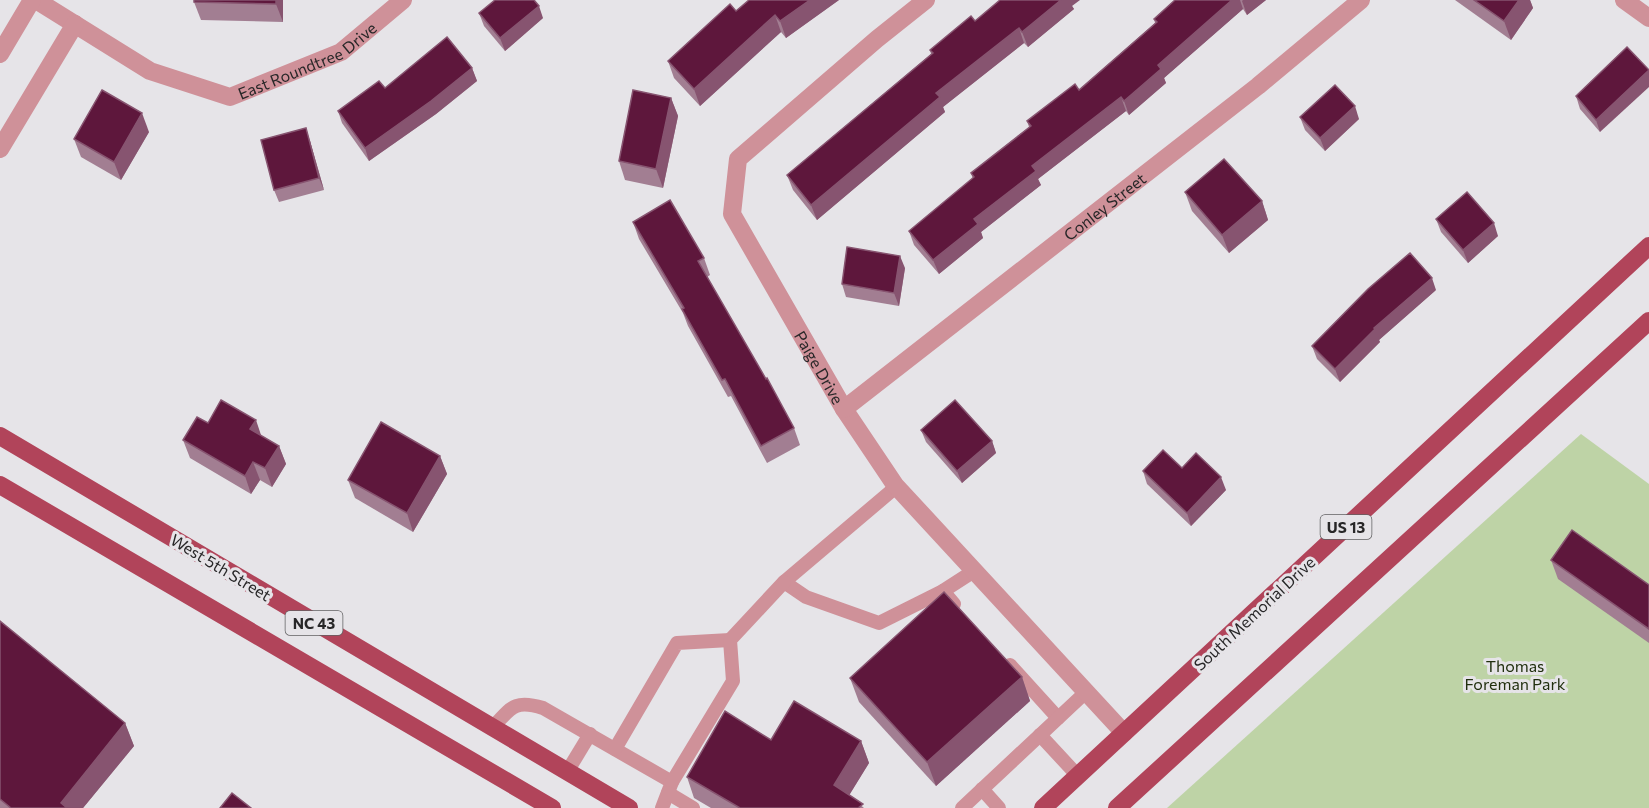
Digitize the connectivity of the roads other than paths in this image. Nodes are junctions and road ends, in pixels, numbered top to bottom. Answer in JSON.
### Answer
{"nodes":[{"id":1,"x":34,"y":0,"type":"edge"},
{"id":2,"x":403,"y":0,"type":"edge"},
{"id":3,"x":926,"y":0,"type":"edge"},
{"id":4,"x":1361,"y":0,"type":"edge"},
{"id":5,"x":1624,"y":0,"type":"edge"},
{"id":6,"x":1649,"y":18,"type":"edge"},
{"id":7,"x":75,"y":24,"type":"junction"},
{"id":8,"x":0,"y":54,"type":"edge"},
{"id":9,"x":0,"y":149,"type":"edge"},
{"id":10,"x":1649,"y":246,"type":"edge"},
{"id":11,"x":1649,"y":321,"type":"edge"},
{"id":12,"x":844,"y":409,"type":"junction"},
{"id":13,"x":0,"y":436,"type":"edge"},
{"id":14,"x":0,"y":485,"type":"edge"},
{"id":15,"x":896,"y":487,"type":"junction"},
{"id":16,"x":974,"y":571,"type":"junction"},
{"id":17,"x":784,"y":582,"type":"junction"},
{"id":18,"x":943,"y":591,"type":"junction"},
{"id":19,"x":966,"y":617,"type":"edge"},
{"id":20,"x":730,"y":640,"type":"junction"},
{"id":21,"x":1005,"y":659,"type":"edge"},
{"id":22,"x":1086,"y":692,"type":"junction"},
{"id":23,"x":1058,"y":718,"type":"junction"},
{"id":24,"x":492,"y":728,"type":"junction"},
{"id":25,"x":1124,"y":733,"type":"junction"},
{"id":26,"x":590,"y":734,"type":"junction"},
{"id":27,"x":1040,"y":735,"type":"junction"},
{"id":28,"x":615,"y":749,"type":"junction"},
{"id":29,"x":567,"y":772,"type":"junction"},
{"id":30,"x":1078,"y":776,"type":"junction"},
{"id":31,"x":670,"y":787,"type":"junction"},
{"id":32,"x":982,"y":789,"type":"junction"},
{"id":33,"x":552,"y":808,"type":"edge"},
{"id":34,"x":629,"y":808,"type":"edge"},
{"id":35,"x":663,"y":808,"type":"edge"},
{"id":36,"x":693,"y":808,"type":"edge"},
{"id":37,"x":962,"y":808,"type":"edge"},
{"id":38,"x":999,"y":808,"type":"edge"},
{"id":39,"x":1043,"y":808,"type":"edge"},
{"id":40,"x":1117,"y":808,"type":"edge"}],
"edges":[{"from":1,"to":7,"type":"street","name":"East Roundtree Drive"},
{"from":1,"to":8,"type":"street"},
{"from":2,"to":7,"type":"street","name":"East Roundtree Drive"},
{"from":3,"to":12,"type":"street","name":"Paige Drive"},
{"from":4,"to":12,"type":"street","name":"Conley Street"},
{"from":5,"to":6,"type":"street"},
{"from":7,"to":9,"type":"street"},
{"from":10,"to":25,"type":"main road","name":"South Memorial Drive","number":"US 13"},
{"from":11,"to":40,"type":"main road"},
{"from":12,"to":15,"type":"street","name":"Paige Drive"},
{"from":13,"to":24,"type":"main road","name":"West 5th Street","number":"NC 43"},
{"from":14,"to":33,"type":"main road","number":"NC 43"},
{"from":15,"to":16,"type":"street","name":"Paige Drive"},
{"from":15,"to":17,"type":"lane"},
{"from":16,"to":18,"type":"lane"},
{"from":16,"to":22,"type":"street","name":"Paige Drive"},
{"from":17,"to":18,"type":"lane"},
{"from":17,"to":20,"type":"lane"},
{"from":18,"to":19,"type":"lane"},
{"from":20,"to":28,"type":"lane"},
{"from":20,"to":31,"type":"lane"},
{"from":21,"to":23,"type":"lane"},
{"from":22,"to":23,"type":"lane"},
{"from":22,"to":25,"type":"street","name":"Paige Drive"},
{"from":23,"to":27,"type":"lane"},
{"from":24,"to":26,"type":"lane"},
{"from":24,"to":29,"type":"main road","name":"West 5th Street","number":"NC 43"},
{"from":25,"to":30,"type":"main road","name":"South Memorial Drive","number":"US 13"},
{"from":26,"to":28,"type":"lane"},
{"from":26,"to":29,"type":"lane"},
{"from":27,"to":30,"type":"lane"},
{"from":27,"to":32,"type":"lane"},
{"from":28,"to":31,"type":"lane"},
{"from":29,"to":34,"type":"main road","name":"West 5th Street","number":"NC 43"},
{"from":30,"to":39,"type":"main road","name":"South Memorial Drive","number":"US 13"},
{"from":31,"to":35,"type":"lane"},
{"from":31,"to":36,"type":"lane"},
{"from":32,"to":37,"type":"lane"},
{"from":32,"to":38,"type":"lane"}]}
